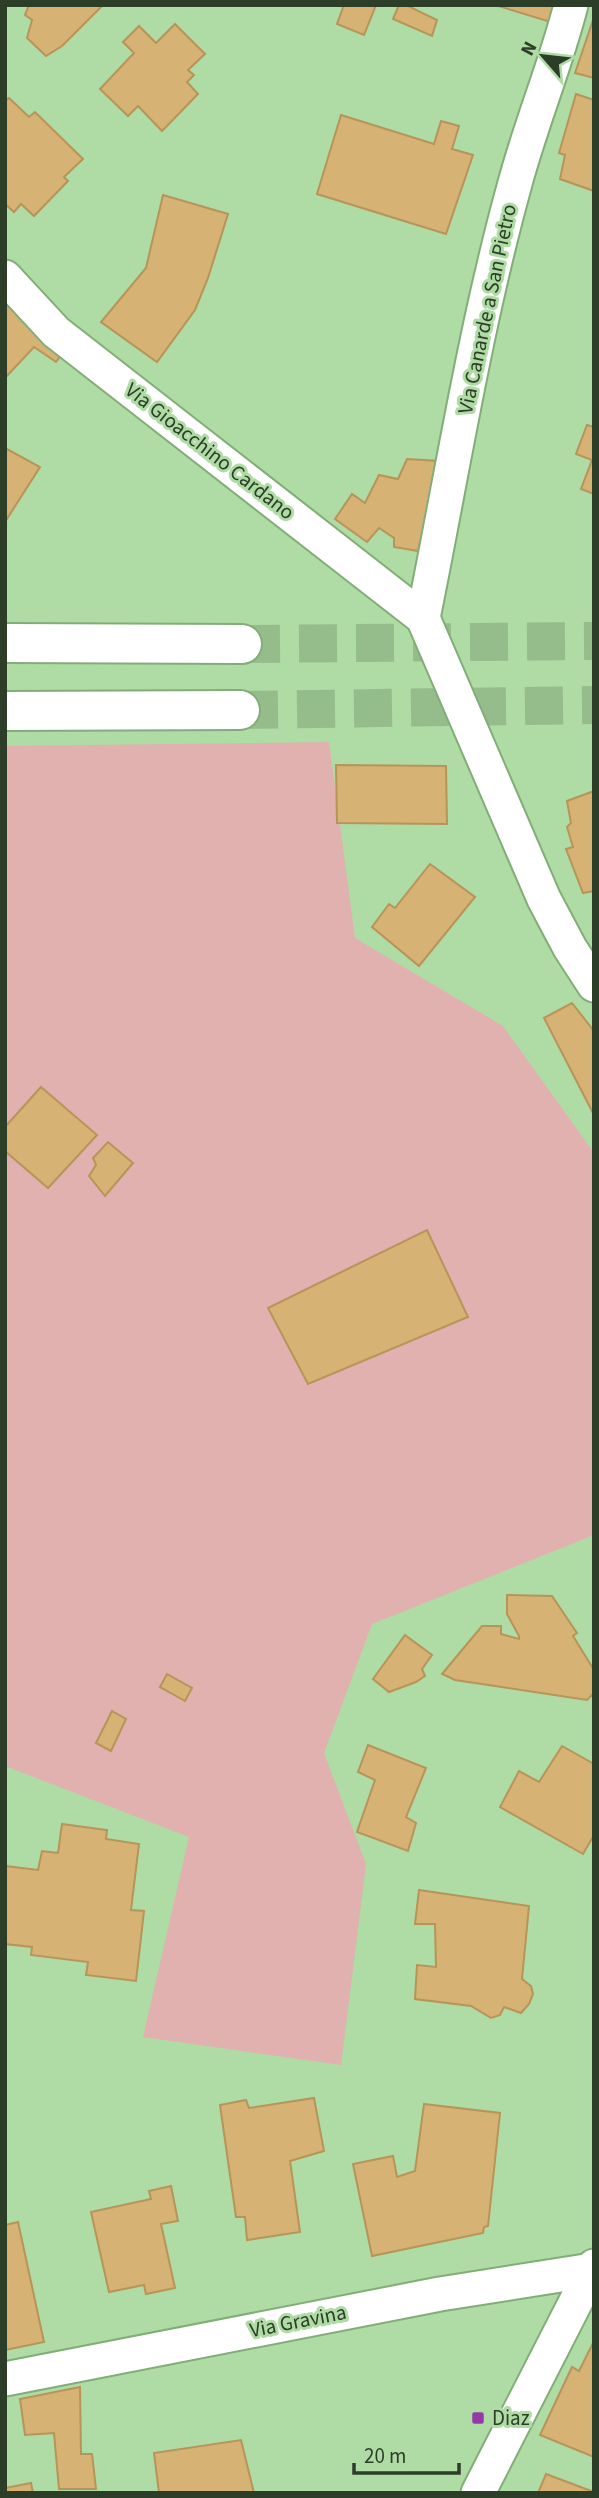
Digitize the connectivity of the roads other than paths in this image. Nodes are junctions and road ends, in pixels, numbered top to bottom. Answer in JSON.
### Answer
{"nodes":[{"id":1,"x":571,"y":5,"type":"edge"},
{"id":2,"x":5,"y":277,"type":"edge"},
{"id":3,"x":423,"y":618,"type":"junction"},
{"id":4,"x":5,"y":643,"type":"edge"},
{"id":5,"x":242,"y":644,"type":"tunnel mouth"},
{"id":6,"x":240,"y":710,"type":"tunnel mouth"},
{"id":7,"x":5,"y":711,"type":"edge"},
{"id":8,"x":582,"y":945,"type":"edge"},
{"id":9,"x":594,"y":985,"type":"edge"},
{"id":10,"x":593,"y":2269,"type":"edge"},
{"id":11,"x":5,"y":2379,"type":"edge"},
{"id":12,"x":478,"y":2493,"type":"edge"}],
"edges":[{"from":1,"to":3,"type":"street","name":"Via Canarde a San Pietro"},
{"from":2,"to":3,"type":"street","name":"Via Gioacchino Cardano"},
{"from":3,"to":8,"type":"street"},
{"from":4,"to":5,"type":"highway"},
{"from":6,"to":7,"type":"highway"},
{"from":8,"to":9,"type":"street"},
{"from":10,"to":11,"type":"street","name":"Via Gravina"},
{"from":10,"to":12,"type":"street"}]}
